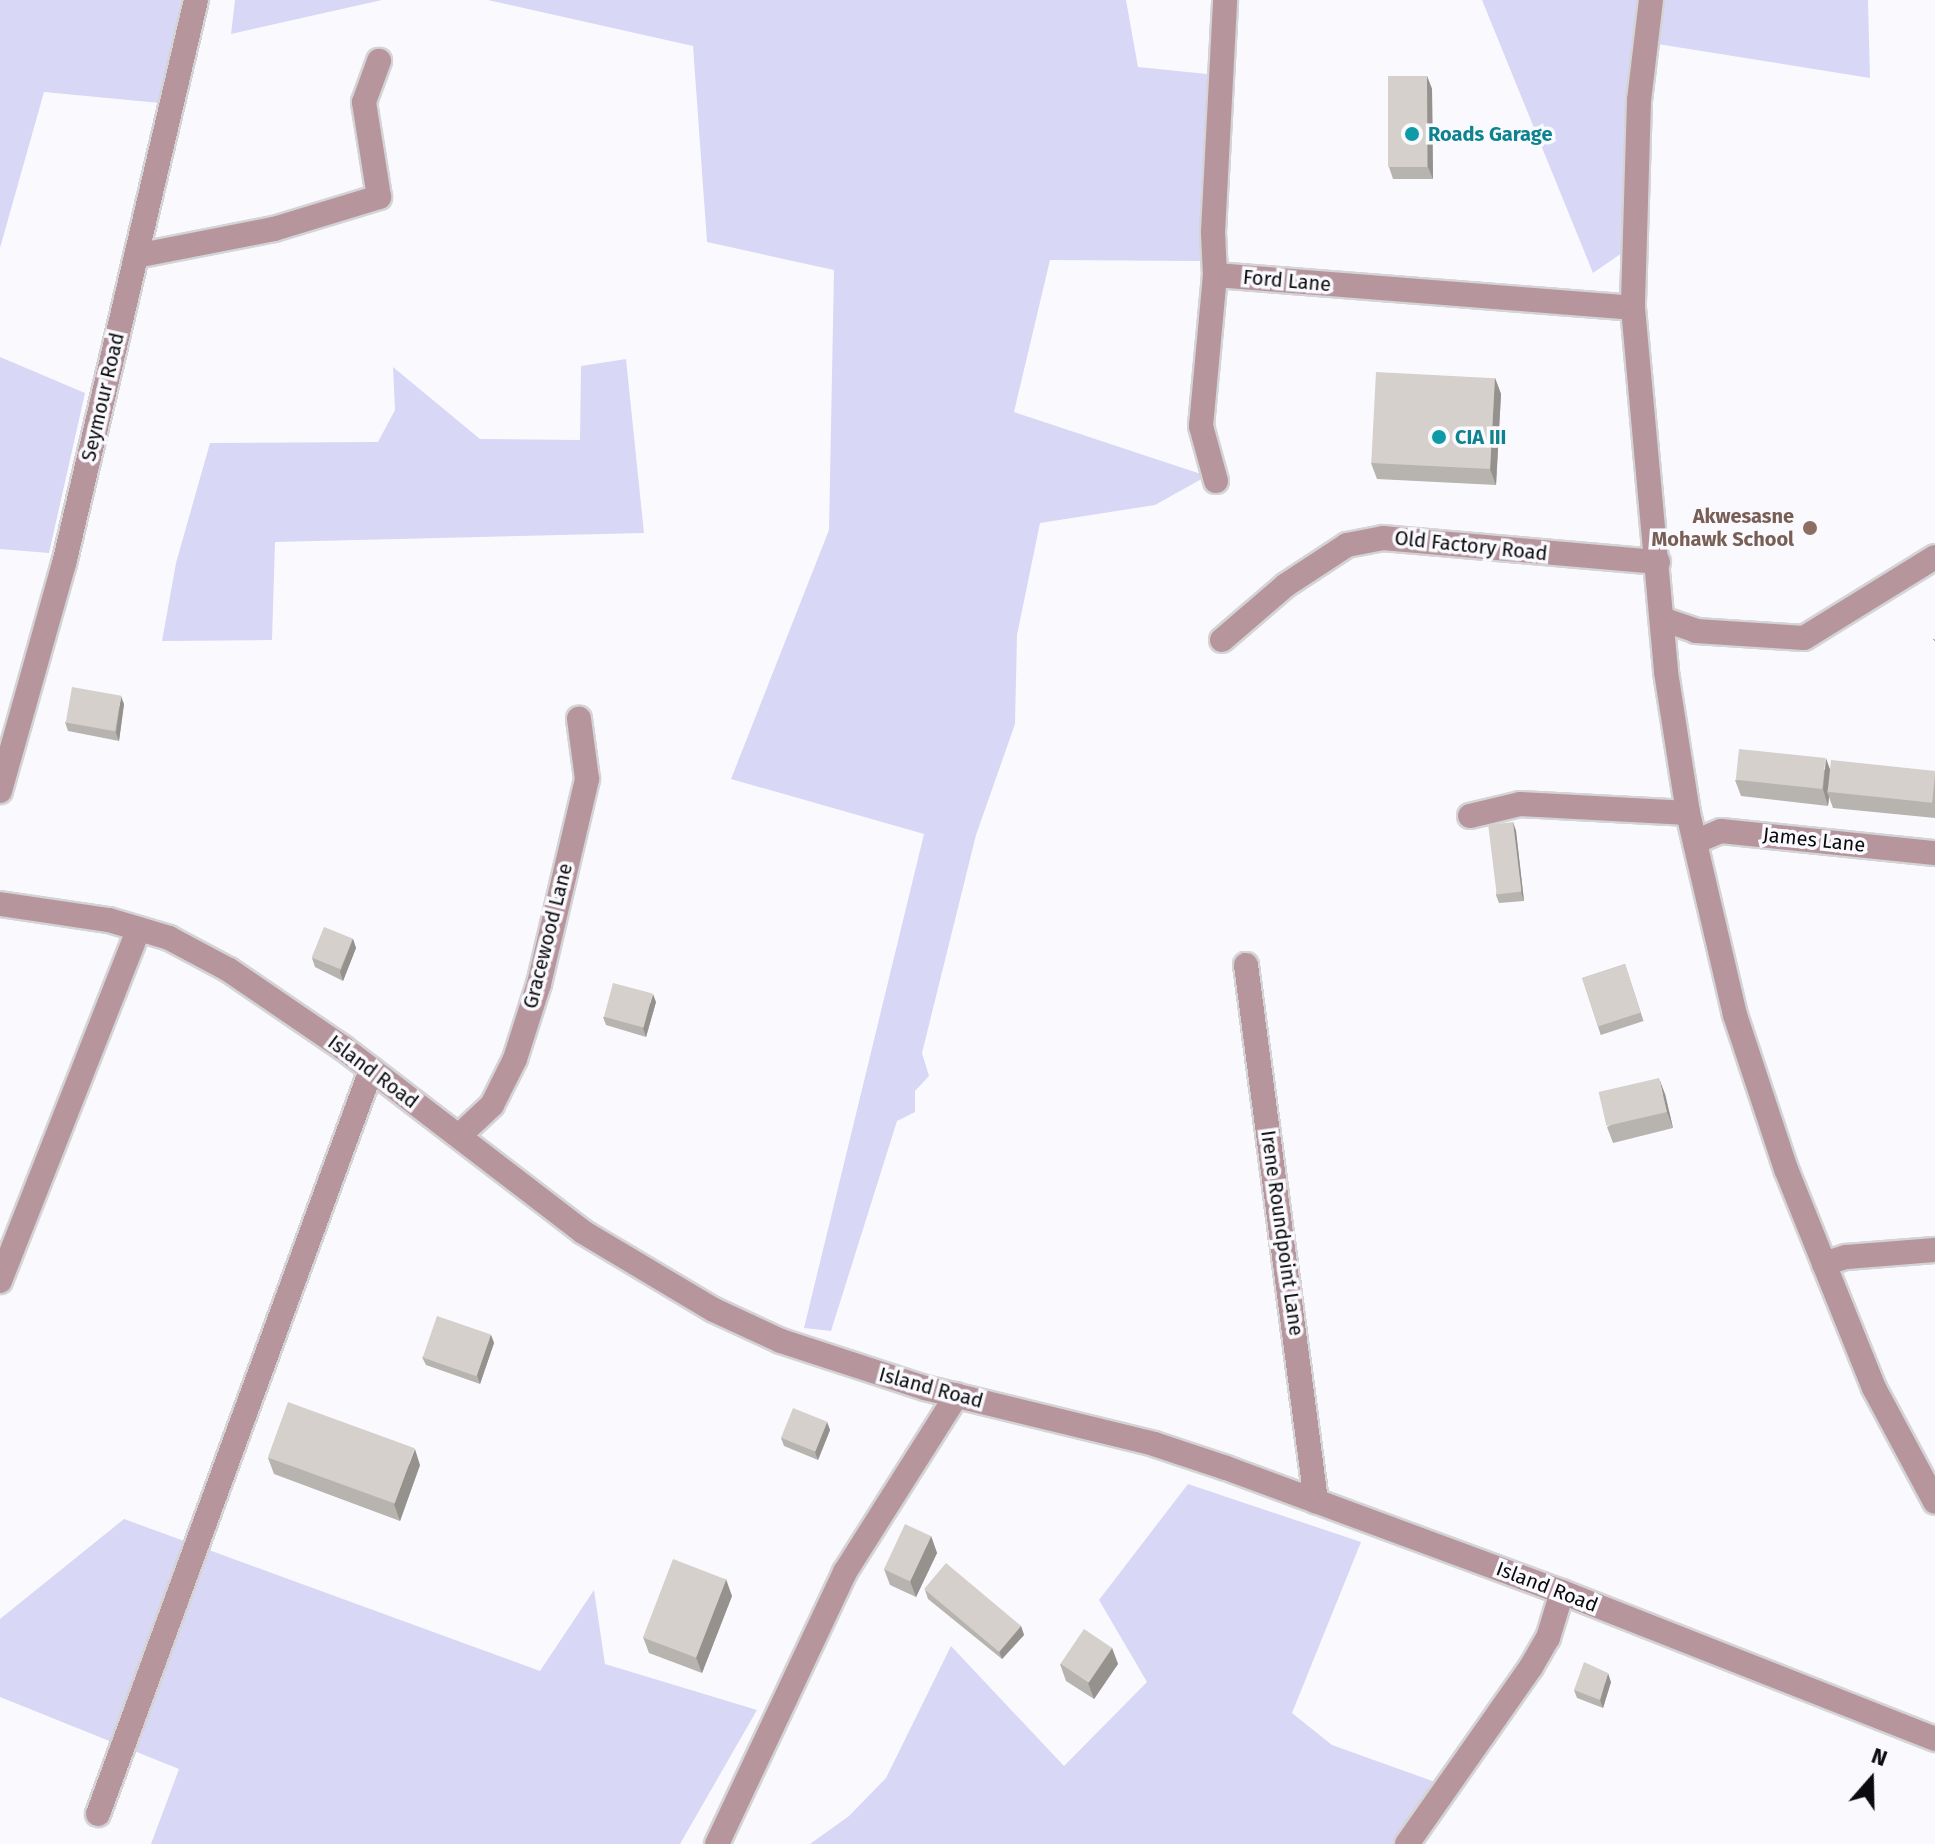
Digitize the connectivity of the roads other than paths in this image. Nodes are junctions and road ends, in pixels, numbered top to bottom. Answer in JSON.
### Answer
{"nodes":[{"id":1,"x":196,"y":0,"type":"edge"},
{"id":2,"x":1225,"y":0,"type":"edge"},
{"id":3,"x":1651,"y":0,"type":"edge"},
{"id":4,"x":379,"y":61,"type":"dead end"},
{"id":5,"x":136,"y":256,"type":"junction"},
{"id":6,"x":1215,"y":275,"type":"junction"},
{"id":7,"x":1633,"y":308,"type":"junction"},
{"id":8,"x":1216,"y":481,"type":"dead end"},
{"id":9,"x":1935,"y":557,"type":"edge"},
{"id":10,"x":1658,"y":562,"type":"junction"},
{"id":11,"x":1662,"y":619,"type":"junction"},
{"id":12,"x":1222,"y":640,"type":"dead end"},
{"id":13,"x":579,"y":719,"type":"dead end"},
{"id":14,"x":0,"y":791,"type":"edge"},
{"id":15,"x":1688,"y":813,"type":"junction"},
{"id":16,"x":1470,"y":816,"type":"dead end"},
{"id":17,"x":1695,"y":842,"type":"junction"},
{"id":18,"x":1935,"y":853,"type":"edge"},
{"id":19,"x":0,"y":904,"type":"edge"},
{"id":20,"x":139,"y":929,"type":"junction"},
{"id":21,"x":1246,"y":965,"type":"dead end"},
{"id":22,"x":371,"y":1070,"type":"junction"},
{"id":23,"x":460,"y":1135,"type":"junction"},
{"id":24,"x":1935,"y":1250,"type":"edge"},
{"id":25,"x":1824,"y":1264,"type":"junction"},
{"id":26,"x":0,"y":1281,"type":"edge"},
{"id":27,"x":957,"y":1395,"type":"junction"},
{"id":28,"x":1316,"y":1501,"type":"junction"},
{"id":29,"x":1935,"y":1502,"type":"edge"},
{"id":30,"x":1562,"y":1592,"type":"junction"},
{"id":31,"x":1935,"y":1739,"type":"edge"},
{"id":32,"x":98,"y":1814,"type":"dead end"},
{"id":33,"x":717,"y":1844,"type":"edge"},
{"id":34,"x":1407,"y":1844,"type":"edge"}],
"edges":[{"from":1,"to":5,"type":"street","name":"Seymour Road"},
{"from":2,"to":6,"type":"street","name":"Ford Lane"},
{"from":3,"to":7,"type":"street"},
{"from":4,"to":5,"type":"street"},
{"from":5,"to":14,"type":"street","name":"Seymour Road"},
{"from":6,"to":7,"type":"street","name":"Ford Lane"},
{"from":6,"to":8,"type":"street"},
{"from":7,"to":10,"type":"street"},
{"from":9,"to":11,"type":"street"},
{"from":10,"to":11,"type":"street"},
{"from":10,"to":12,"type":"street","name":"Old Factory Road"},
{"from":11,"to":15,"type":"street"},
{"from":13,"to":23,"type":"street","name":"Gracewood Lane"},
{"from":15,"to":16,"type":"street"},
{"from":15,"to":17,"type":"street"},
{"from":17,"to":18,"type":"street","name":"James Lane"},
{"from":17,"to":25,"type":"street"},
{"from":19,"to":20,"type":"street","name":"Island Road"},
{"from":20,"to":22,"type":"street","name":"Island Road"},
{"from":20,"to":26,"type":"street"},
{"from":21,"to":28,"type":"street","name":"Irene Roundpoint Lane"},
{"from":22,"to":23,"type":"street","name":"Island Road"},
{"from":22,"to":32,"type":"street"},
{"from":23,"to":27,"type":"street","name":"Island Road"},
{"from":24,"to":25,"type":"street"},
{"from":25,"to":29,"type":"street"},
{"from":27,"to":28,"type":"street","name":"Island Road"},
{"from":27,"to":33,"type":"street"},
{"from":28,"to":30,"type":"street","name":"Island Road"},
{"from":30,"to":31,"type":"street","name":"Island Road"},
{"from":30,"to":34,"type":"street"}]}
